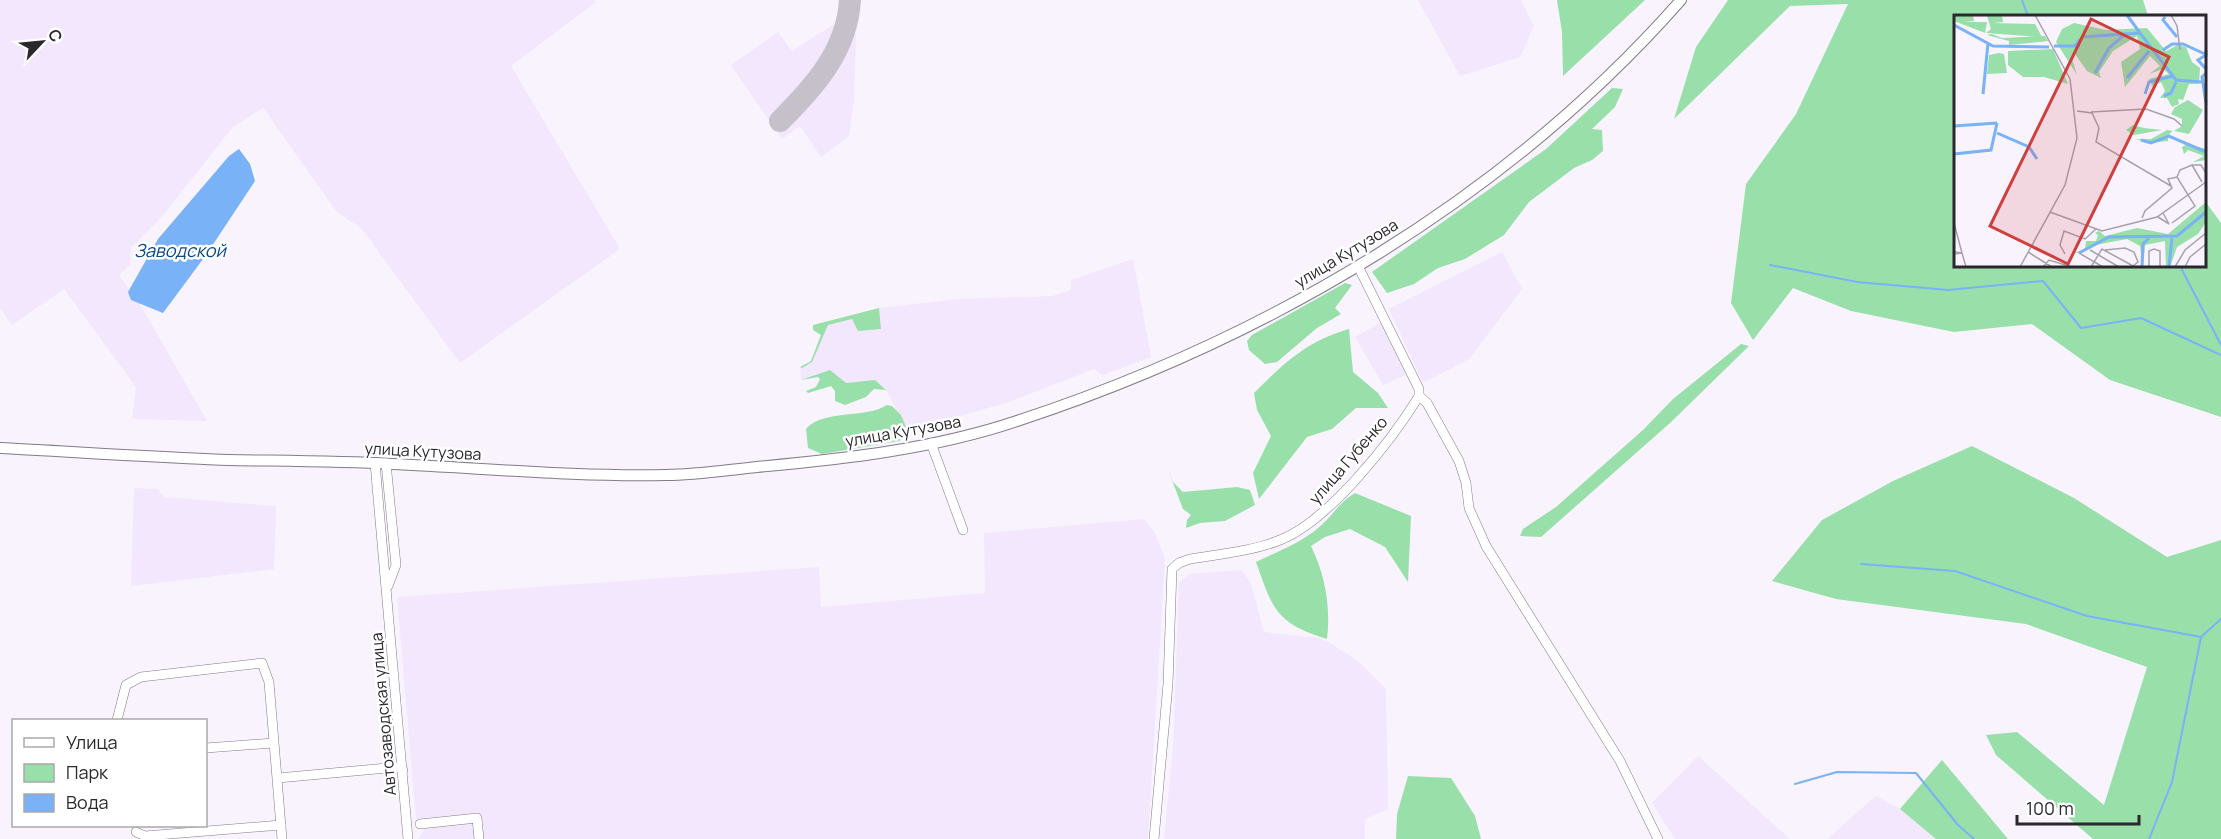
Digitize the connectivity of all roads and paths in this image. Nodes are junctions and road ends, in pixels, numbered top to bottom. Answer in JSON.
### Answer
{"nodes":[{"id":1,"x":1681,"y":0,"type":"edge"},
{"id":2,"x":1358,"y":266,"type":"junction"},
{"id":3,"x":1419,"y":396,"type":"junction"},
{"id":4,"x":931,"y":443,"type":"junction"},
{"id":5,"x":0,"y":448,"type":"edge"},
{"id":6,"x":381,"y":463,"type":"junction"},
{"id":7,"x":963,"y":530,"type":"dead end"},
{"id":8,"x":117,"y":719,"type":"edge"},
{"id":9,"x":273,"y":743,"type":"junction"},
{"id":10,"x":207,"y":748,"type":"edge"},
{"id":11,"x":403,"y":770,"type":"junction"},
{"id":12,"x":278,"y":777,"type":"junction"},
{"id":13,"x":420,"y":824,"type":"dead end"},
{"id":14,"x":281,"y":825,"type":"junction"},
{"id":15,"x":136,"y":832,"type":"dead end"},
{"id":16,"x":282,"y":839,"type":"edge"},
{"id":17,"x":408,"y":839,"type":"edge"},
{"id":18,"x":479,"y":839,"type":"edge"},
{"id":19,"x":1154,"y":839,"type":"edge"},
{"id":20,"x":1658,"y":839,"type":"edge"}],
"edges":[{"from":1,"to":2,"type":"main road","name":"улица Кутузова"},
{"from":2,"to":3,"type":"street"},
{"from":2,"to":4,"type":"main road","name":"улица Кутузова"},
{"from":3,"to":19,"type":"street","name":"улица Губенко"},
{"from":3,"to":20,"type":"street"},
{"from":4,"to":6,"type":"main road","name":"улица Кутузова"},
{"from":4,"to":7,"type":"street"},
{"from":5,"to":6,"type":"main road","name":"улица Кутузова"},
{"from":6,"to":11,"type":"street","name":"Автозаводская улица"},
{"from":8,"to":9,"type":"street"},
{"from":9,"to":10,"type":"street"},
{"from":9,"to":12,"type":"street"},
{"from":11,"to":12,"type":"street"},
{"from":11,"to":17,"type":"street","name":"Автозаводская улица"},
{"from":12,"to":14,"type":"street"},
{"from":13,"to":18,"type":"street"},
{"from":14,"to":15,"type":"street"},
{"from":14,"to":16,"type":"street"}]}
